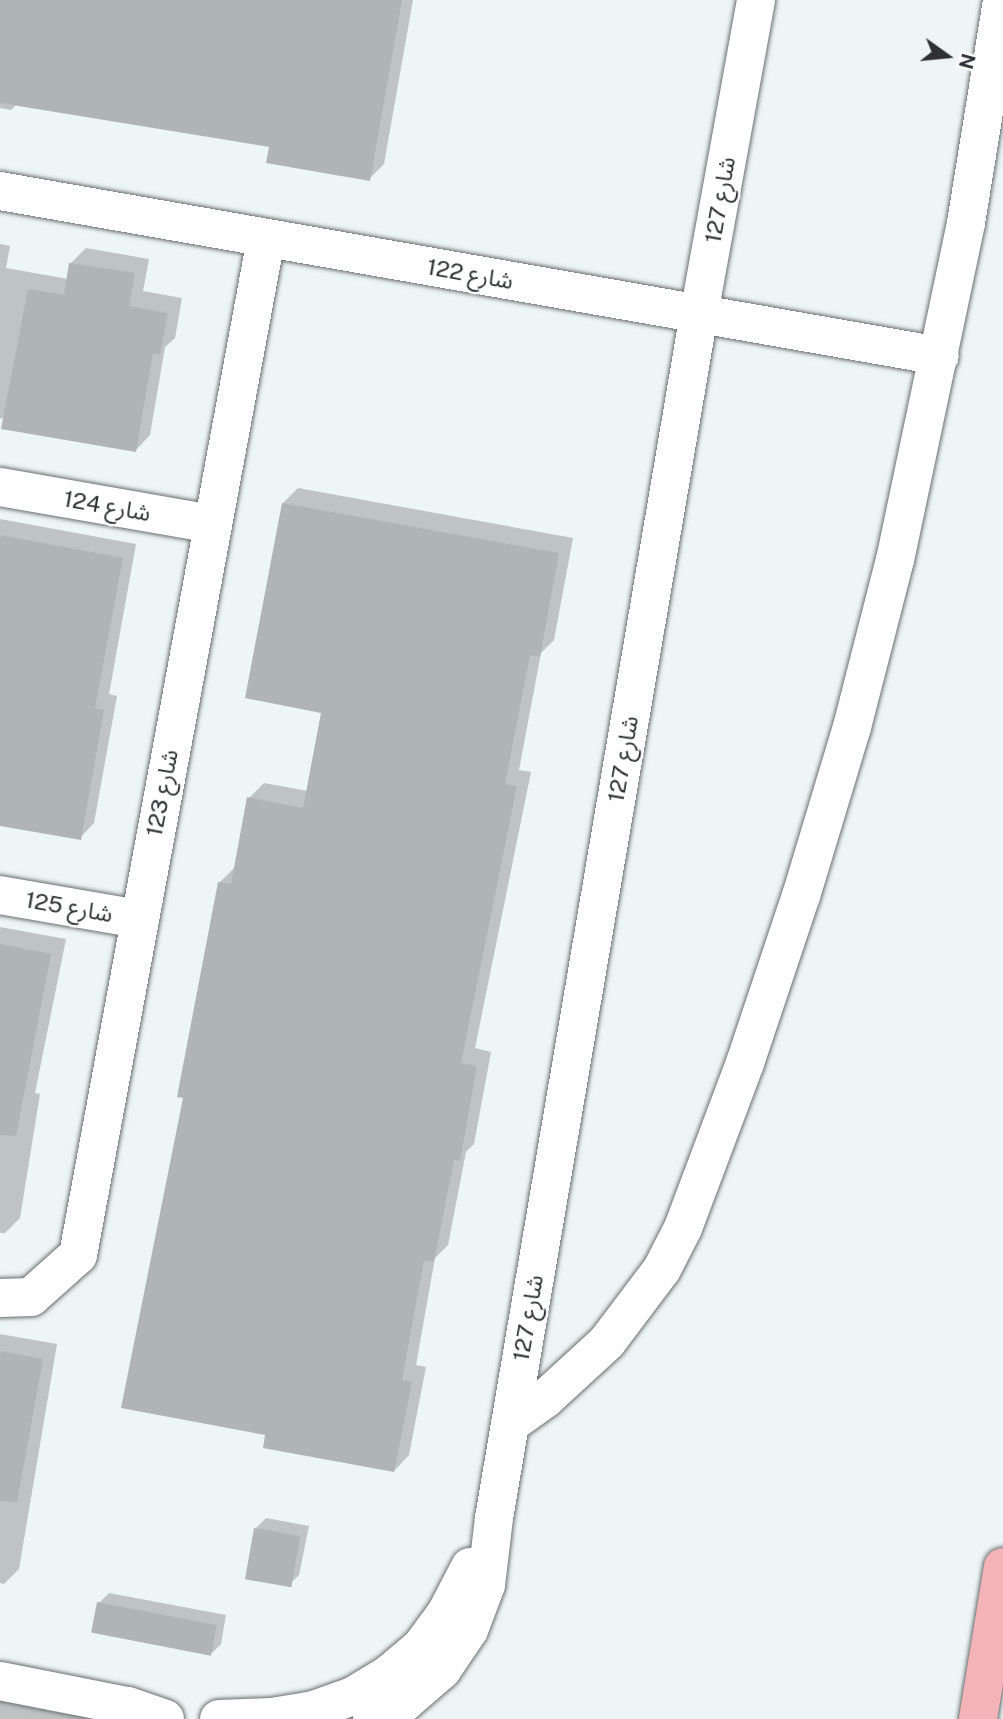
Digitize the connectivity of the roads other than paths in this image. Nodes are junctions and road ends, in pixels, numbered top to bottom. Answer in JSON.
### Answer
{"nodes":[{"id":1,"x":756,"y":0,"type":"edge"},
{"id":2,"x":1002,"y":0,"type":"edge"},
{"id":3,"x":0,"y":191,"type":"edge"},
{"id":4,"x":266,"y":239,"type":"junction"},
{"id":5,"x":699,"y":314,"type":"junction"},
{"id":6,"x":940,"y":356,"type":"junction"},
{"id":7,"x":0,"y":487,"type":"edge"},
{"id":8,"x":213,"y":524,"type":"junction"},
{"id":9,"x":0,"y":895,"type":"edge"},
{"id":10,"x":139,"y":919,"type":"junction"},
{"id":11,"x":0,"y":1298,"type":"edge"},
{"id":12,"x":510,"y":1424,"type":"junction"},
{"id":13,"x":494,"y":1518,"type":"junction"},
{"id":14,"x":1003,"y":1567,"type":"edge"},
{"id":15,"x":0,"y":1681,"type":"edge"},
{"id":16,"x":164,"y":1719,"type":"edge"},
{"id":17,"x":219,"y":1719,"type":"edge"},
{"id":18,"x":372,"y":1719,"type":"edge"},
{"id":19,"x":978,"y":1719,"type":"edge"}],
"edges":[{"from":1,"to":5,"type":"street","name":"شارع 127"},
{"from":2,"to":6,"type":"street"},
{"from":3,"to":4,"type":"street","name":"شارع 122"},
{"from":4,"to":5,"type":"street","name":"شارع 122"},
{"from":4,"to":8,"type":"street","name":"شارع 123"},
{"from":5,"to":6,"type":"street","name":"شارع 122"},
{"from":5,"to":12,"type":"street","name":"شارع 127"},
{"from":6,"to":12,"type":"street"},
{"from":7,"to":8,"type":"street","name":"شارع 124"},
{"from":8,"to":10,"type":"street","name":"شارع 123"},
{"from":9,"to":10,"type":"street","name":"شارع 125"},
{"from":10,"to":11,"type":"street","name":"شارع 123"},
{"from":12,"to":13,"type":"street","name":"شارع 127"},
{"from":13,"to":17,"type":"street","name":"شارع 127"},
{"from":13,"to":18,"type":"street","name":"شارع 127"},
{"from":14,"to":19,"type":"highway"},
{"from":15,"to":16,"type":"street"}]}
